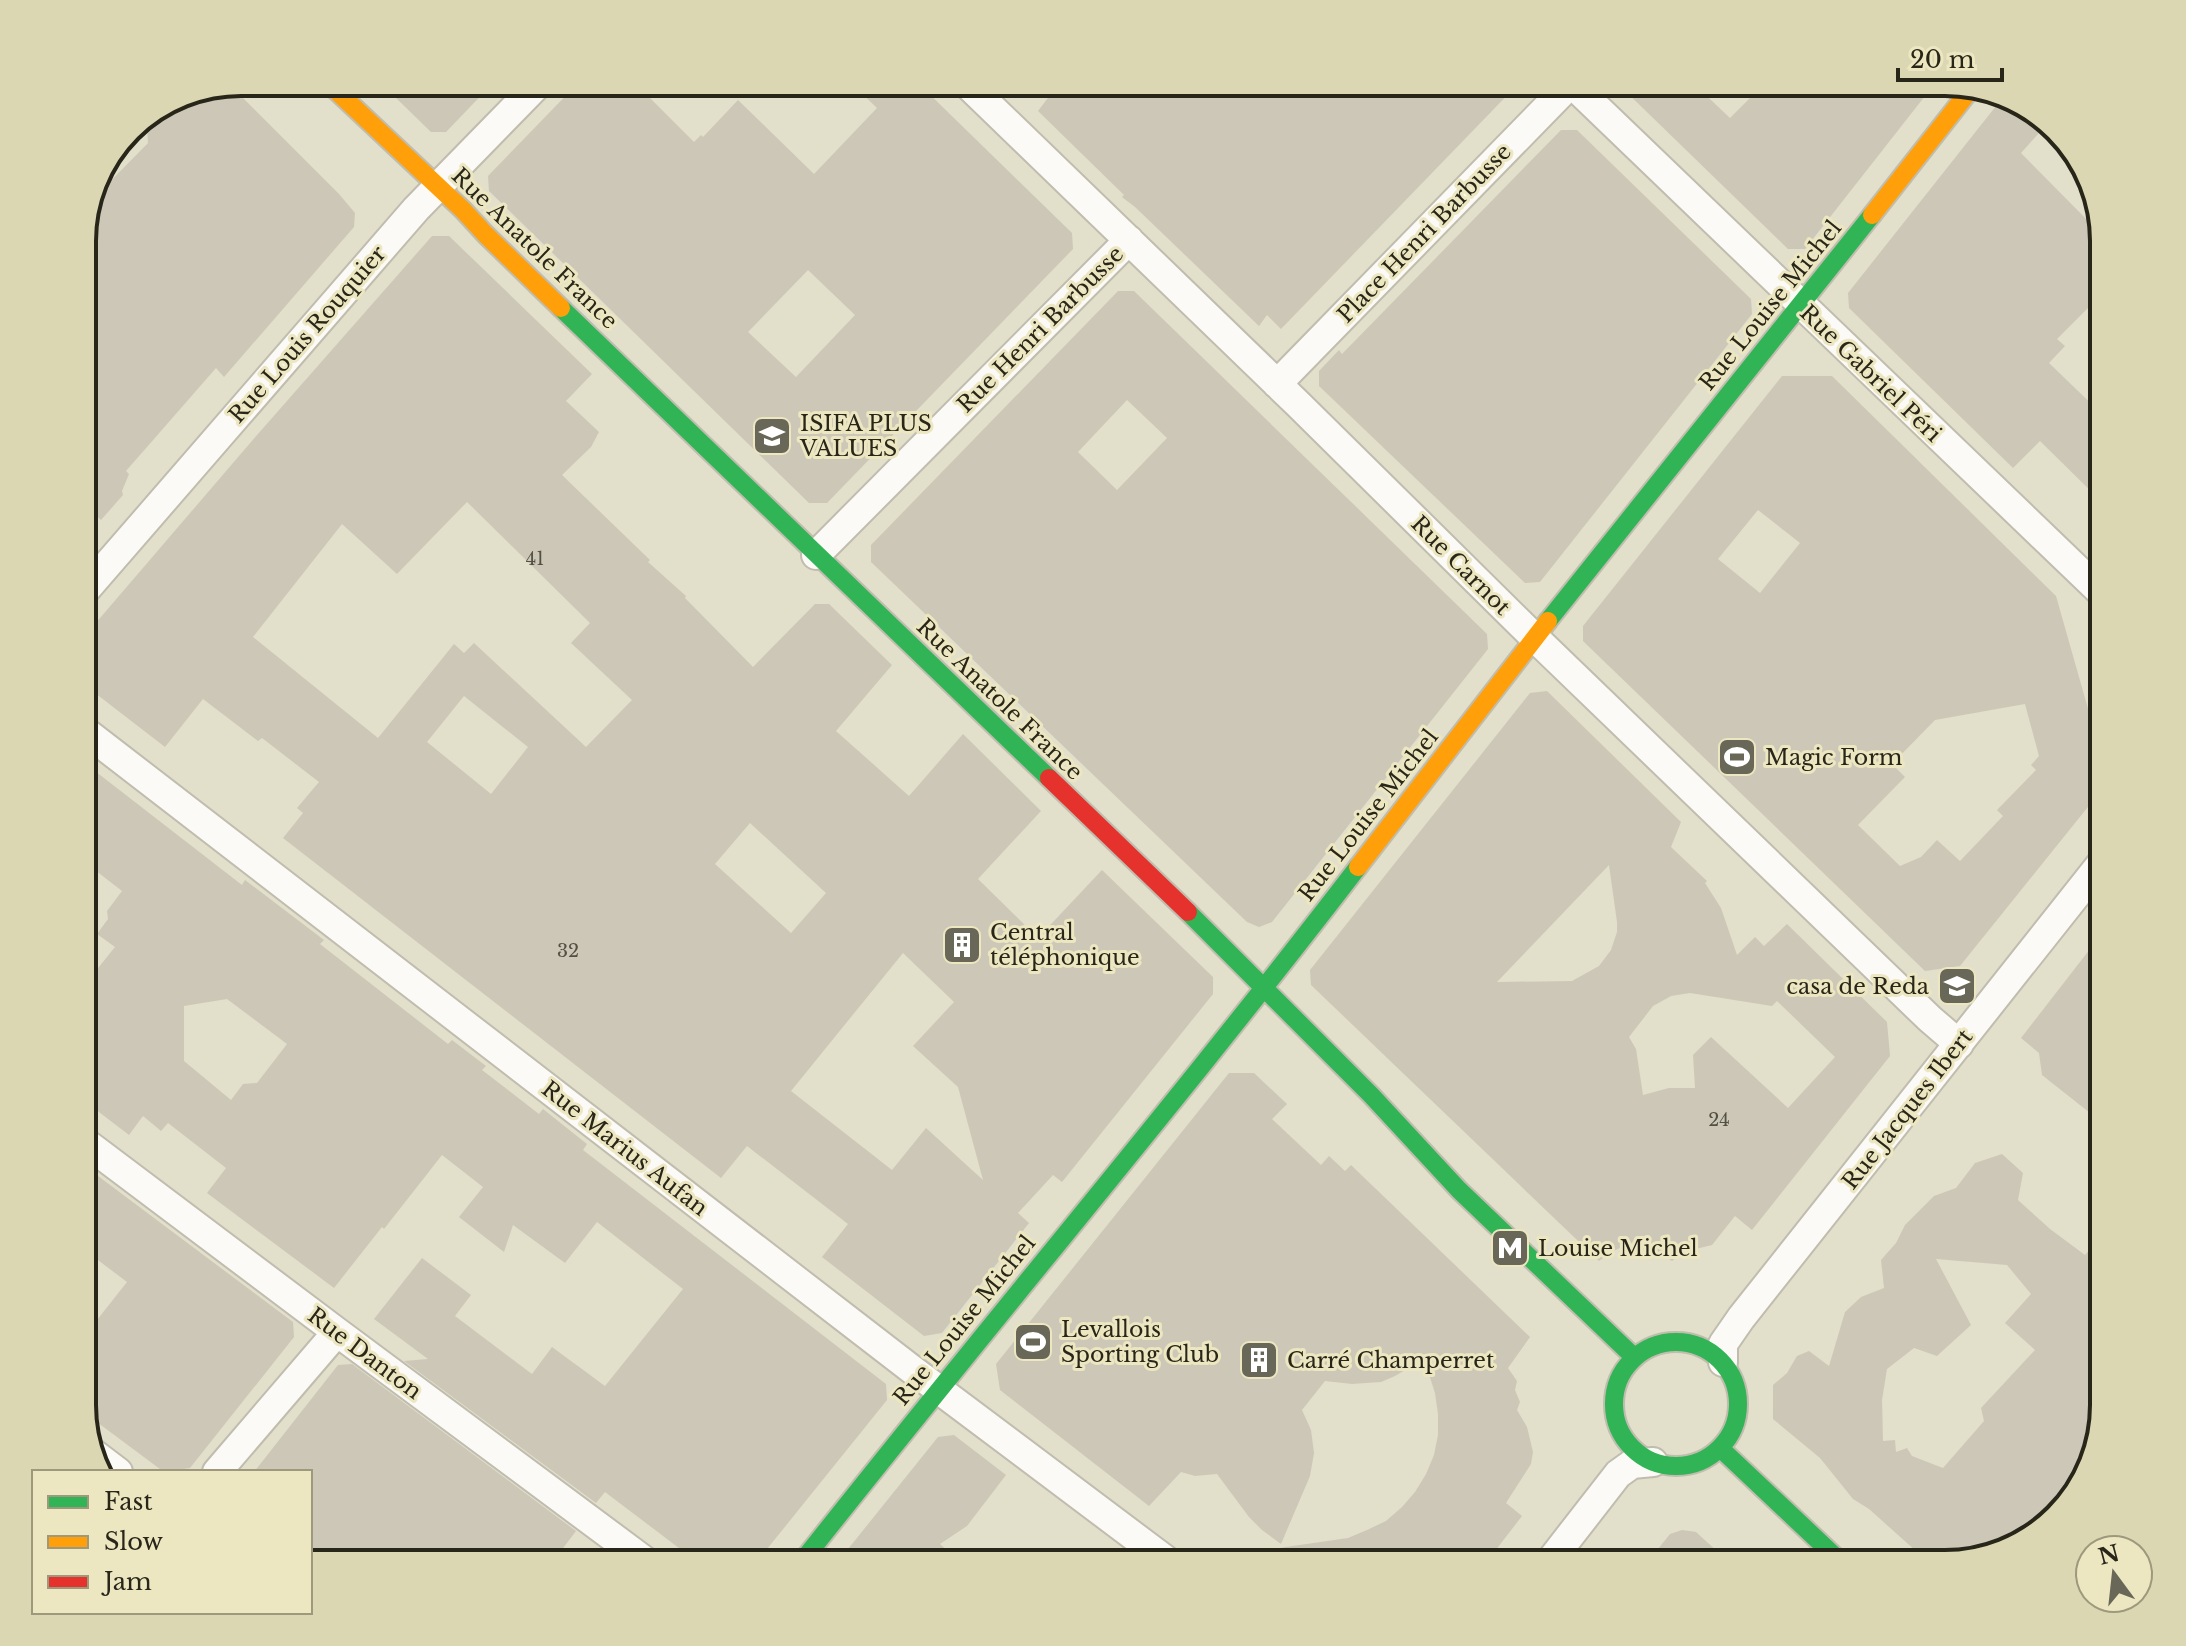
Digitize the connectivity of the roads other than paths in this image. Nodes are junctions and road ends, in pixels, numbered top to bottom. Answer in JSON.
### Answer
{"nodes":[{"id":1,"x":342,"y":96,"type":"edge"},
{"id":2,"x":526,"y":96,"type":"edge"},
{"id":3,"x":989,"y":96,"type":"edge"},
{"id":4,"x":1556,"y":96,"type":"edge"},
{"id":5,"x":1584,"y":96,"type":"edge"},
{"id":6,"x":1964,"y":97,"type":"edge"},
{"id":7,"x":438,"y":187,"type":"junction"},
{"id":8,"x":1129,"y":240,"type":"junction"},
{"id":9,"x":1801,"y":306,"type":"junction"},
{"id":10,"x":1277,"y":384,"type":"junction"},
{"id":11,"x":816,"y":555,"type":"junction"},
{"id":12,"x":96,"y":578,"type":"edge"},
{"id":13,"x":2090,"y":582,"type":"edge"},
{"id":14,"x":1535,"y":638,"type":"junction"},
{"id":15,"x":96,"y":740,"type":"edge"},
{"id":16,"x":2090,"y":878,"type":"edge"},
{"id":17,"x":1265,"y":988,"type":"junction"},
{"id":18,"x":1959,"y":1044,"type":"junction"},
{"id":19,"x":96,"y":1151,"type":"edge"},
{"id":20,"x":337,"y":1332,"type":"junction"},
{"id":21,"x":1634,"y":1357,"type":"junction"},
{"id":22,"x":1723,"y":1362,"type":"junction"},
{"id":23,"x":939,"y":1390,"type":"junction"},
{"id":24,"x":1720,"y":1448,"type":"junction"},
{"id":25,"x":1653,"y":1462,"type":"junction"},
{"id":26,"x":219,"y":1470,"type":"edge"},
{"id":27,"x":630,"y":1550,"type":"edge"},
{"id":28,"x":811,"y":1550,"type":"edge"},
{"id":29,"x":1152,"y":1550,"type":"edge"},
{"id":30,"x":1559,"y":1550,"type":"edge"},
{"id":31,"x":1828,"y":1550,"type":"edge"}],
"edges":[{"from":1,"to":7,"type":"main road","name":"Rue Anatole France"},
{"from":2,"to":7,"type":"street","name":"Rue Louis Rouquier"},
{"from":3,"to":8,"type":"street","name":"Rue Carnot"},
{"from":4,"to":10,"type":"street","name":"Place Henri Barbusse"},
{"from":5,"to":9,"type":"street","name":"Rue Gabriel Péri"},
{"from":6,"to":9,"type":"main road","name":"Rue Louise Michel"},
{"from":7,"to":11,"type":"main road","name":"Rue Anatole France"},
{"from":7,"to":12,"type":"street","name":"Rue Louis Rouquier"},
{"from":8,"to":10,"type":"street","name":"Rue Carnot"},
{"from":8,"to":11,"type":"street","name":"Rue Henri Barbusse"},
{"from":9,"to":13,"type":"street","name":"Rue Gabriel Péri"},
{"from":9,"to":14,"type":"main road","name":"Rue Louise Michel"},
{"from":10,"to":14,"type":"street","name":"Rue Carnot"},
{"from":11,"to":17,"type":"main road","name":"Rue Anatole France"},
{"from":14,"to":17,"type":"main road","name":"Rue Louise Michel"},
{"from":14,"to":18,"type":"street","name":"Rue Carnot"},
{"from":15,"to":23,"type":"street","name":"Rue Marius Aufan"},
{"from":16,"to":18,"type":"street","name":"Rue Jacques Ibert"},
{"from":17,"to":21,"type":"main road","name":"Rue Anatole France"},
{"from":17,"to":23,"type":"main road","name":"Rue Louise Michel"},
{"from":18,"to":22,"type":"street","name":"Rue Jacques Ibert"},
{"from":19,"to":20,"type":"street","name":"Rue Danton"},
{"from":20,"to":26,"type":"street"},
{"from":20,"to":27,"type":"street","name":"Rue Danton"},
{"from":21,"to":22,"type":"main road"},
{"from":21,"to":25,"type":"main road"},
{"from":22,"to":24,"type":"main road"},
{"from":23,"to":28,"type":"main road","name":"Rue Louise Michel"},
{"from":23,"to":29,"type":"street","name":"Rue Marius Aufan"},
{"from":24,"to":25,"type":"main road"},
{"from":24,"to":31,"type":"main road"},
{"from":25,"to":30,"type":"street"}]}
